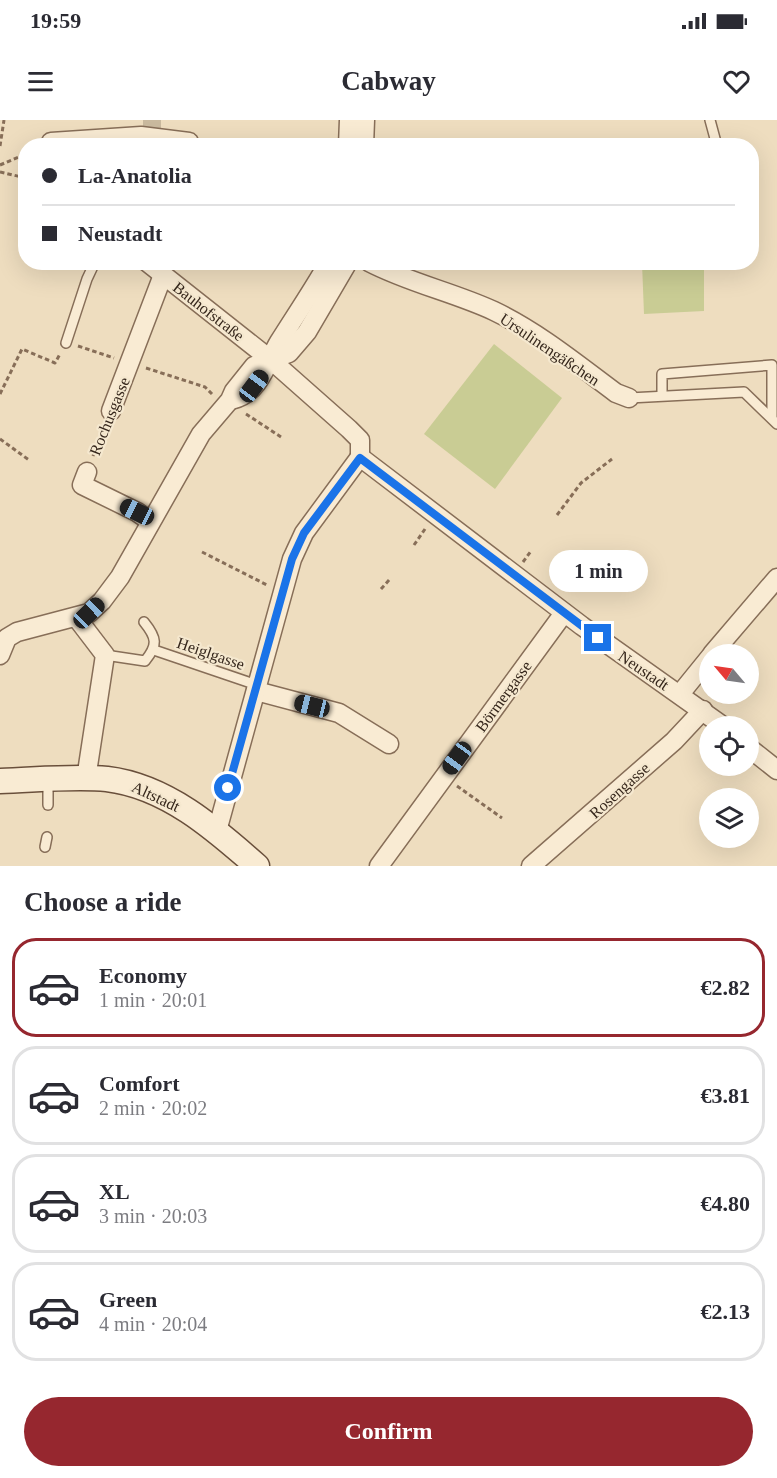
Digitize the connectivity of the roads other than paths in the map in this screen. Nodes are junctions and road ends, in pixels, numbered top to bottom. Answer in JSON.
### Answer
{"nodes":[{"id":1,"x":349,"y":120,"type":"edge"},
{"id":2,"x":365,"y":120,"type":"edge"},
{"id":3,"x":710,"y":120,"type":"edge"},
{"id":4,"x":102,"y":138,"type":"edge"},
{"id":5,"x":170,"y":138,"type":"edge"},
{"id":6,"x":348,"y":138,"type":"edge"},
{"id":7,"x":364,"y":138,"type":"edge"},
{"id":8,"x":715,"y":138,"type":"edge"},
{"id":9,"x":91,"y":270,"type":"edge"},
{"id":10,"x":157,"y":270,"type":"edge"},
{"id":11,"x":324,"y":270,"type":"edge"},
{"id":12,"x":343,"y":270,"type":"edge"},
{"id":13,"x":385,"y":270,"type":"edge"},
{"id":14,"x":163,"y":275,"type":"junction"},
{"id":15,"x":66,"y":343,"type":"road end"},
{"id":16,"x":271,"y":360,"type":"junction"},
{"id":17,"x":662,"y":395,"type":"junction"},
{"id":18,"x":629,"y":398,"type":"joint"},
{"id":19,"x":111,"y":411,"type":"road end"},
{"id":20,"x":775,"y":421,"type":"edge"},
{"id":21,"x":360,"y":458,"type":"junction"},
{"id":22,"x":87,"y":472,"type":"road end"},
{"id":23,"x":150,"y":522,"type":"junction"},
{"id":24,"x":777,"y":578,"type":"edge"},
{"id":25,"x":564,"y":613,"type":"junction"},
{"id":26,"x":75,"y":617,"type":"junction"},
{"id":27,"x":144,"y":622,"type":"dead end"},
{"id":28,"x":721,"y":644,"type":"edge"},
{"id":29,"x":154,"y":650,"type":"junction"},
{"id":30,"x":105,"y":655,"type":"junction"},
{"id":31,"x":0,"y":656,"type":"edge"},
{"id":32,"x":699,"y":671,"type":"edge"},
{"id":33,"x":256,"y":688,"type":"junction"},
{"id":34,"x":680,"y":694,"type":"junction"},
{"id":35,"x":703,"y":710,"type":"junction"},
{"id":36,"x":710,"y":716,"type":"edge"},
{"id":37,"x":389,"y":744,"type":"dead end"},
{"id":38,"x":759,"y":756,"type":"edge"},
{"id":39,"x":777,"y":770,"type":"edge"},
{"id":40,"x":87,"y":779,"type":"junction"},
{"id":41,"x":48,"y":780,"type":"junction"},
{"id":42,"x":0,"y":781,"type":"edge"},
{"id":43,"x":48,"y":805,"type":"dead end"},
{"id":44,"x":217,"y":831,"type":"junction"},
{"id":45,"x":257,"y":866,"type":"edge"},
{"id":46,"x":380,"y":866,"type":"edge"},
{"id":47,"x":531,"y":866,"type":"edge"}],
"edges":[{"from":1,"to":6,"type":"street"},
{"from":2,"to":7,"type":"street"},
{"from":3,"to":8,"type":"lane"},
{"from":4,"to":5,"type":"street"},
{"from":9,"to":15,"type":"lane"},
{"from":10,"to":14,"type":"street","name":"Bauhofstraße"},
{"from":11,"to":16,"type":"street"},
{"from":12,"to":16,"type":"street"},
{"from":13,"to":18,"type":"street","name":"Ursulinengäßchen"},
{"from":14,"to":16,"type":"street","name":"Bauhofstraße"},
{"from":14,"to":19,"type":"street","name":"Rochusgasse"},
{"from":16,"to":21,"type":"street"},
{"from":16,"to":23,"type":"street"},
{"from":17,"to":18,"type":"lane"},
{"from":17,"to":20,"type":"lane"},
{"from":17,"to":20,"type":"lane"},
{"from":21,"to":25,"type":"street","name":"Neustadt"},
{"from":21,"to":33,"type":"street"},
{"from":22,"to":23,"type":"street","name":"Rochusgasse"},
{"from":23,"to":26,"type":"street"},
{"from":24,"to":28,"type":"street"},
{"from":25,"to":34,"type":"street","name":"Neustadt"},
{"from":25,"to":46,"type":"street","name":"Börmergasse"},
{"from":26,"to":30,"type":"street"},
{"from":26,"to":31,"type":"street"},
{"from":27,"to":29,"type":"lane","name":"Heiglgasse"},
{"from":29,"to":30,"type":"lane","name":"Heiglgasse"},
{"from":29,"to":33,"type":"lane","name":"Heiglgasse"},
{"from":30,"to":40,"type":"street"},
{"from":32,"to":34,"type":"street"},
{"from":33,"to":37,"type":"street"},
{"from":33,"to":44,"type":"street"},
{"from":34,"to":35,"type":"street","name":"Neustadt"},
{"from":35,"to":36,"type":"street","name":"Neustadt"},
{"from":35,"to":47,"type":"street","name":"Rosengasse"},
{"from":38,"to":39,"type":"street"},
{"from":40,"to":41,"type":"street","name":"Altstadt"},
{"from":40,"to":44,"type":"street","name":"Altstadt"},
{"from":41,"to":42,"type":"street","name":"Altstadt"},
{"from":41,"to":43,"type":"lane"},
{"from":44,"to":45,"type":"street","name":"Altstadt"}]}
